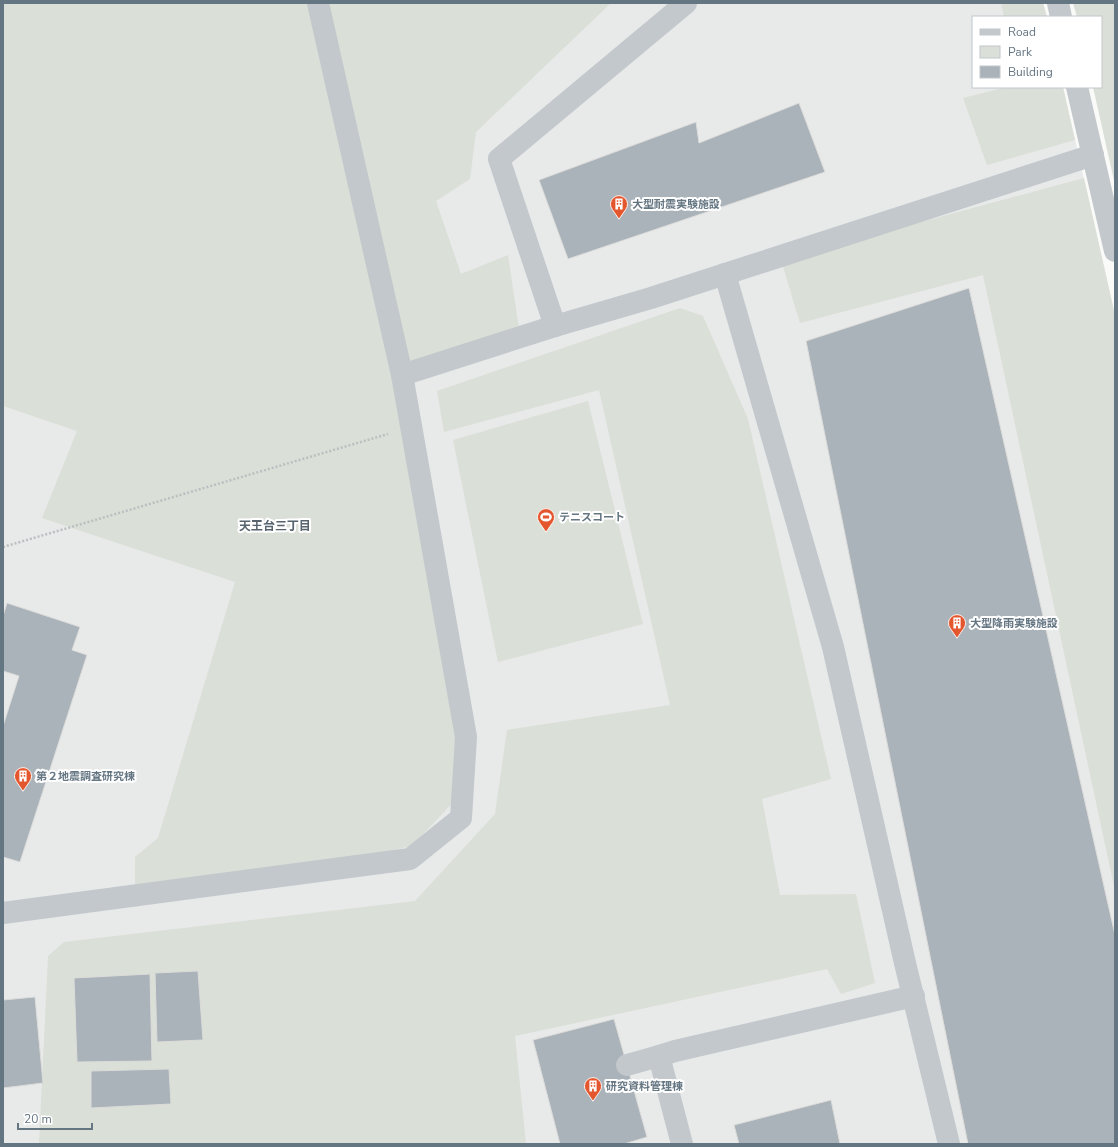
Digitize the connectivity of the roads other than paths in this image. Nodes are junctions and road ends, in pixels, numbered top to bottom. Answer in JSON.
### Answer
{"nodes":[{"id":1,"x":318,"y":3,"type":"edge"},
{"id":2,"x":686,"y":3,"type":"edge"},
{"id":3,"x":1058,"y":3,"type":"edge"},
{"id":4,"x":1061,"y":16,"type":"edge"},
{"id":5,"x":1077,"y":88,"type":"edge"},
{"id":6,"x":1093,"y":155,"type":"junction"},
{"id":7,"x":1115,"y":251,"type":"edge"},
{"id":8,"x":725,"y":274,"type":"junction"},
{"id":9,"x":555,"y":326,"type":"junction"},
{"id":10,"x":402,"y":375,"type":"junction"},
{"id":11,"x":3,"y":913,"type":"edge"},
{"id":12,"x":914,"y":996,"type":"junction"},
{"id":13,"x":659,"y":1056,"type":"junction"},
{"id":14,"x":627,"y":1065,"type":"dead end"},
{"id":15,"x":682,"y":1144,"type":"edge"},
{"id":16,"x":949,"y":1144,"type":"edge"}],
"edges":[{"from":1,"to":10,"type":"street"},
{"from":2,"to":9,"type":"street"},
{"from":3,"to":4,"type":"street"},
{"from":5,"to":6,"type":"street"},
{"from":6,"to":7,"type":"street"},
{"from":6,"to":8,"type":"street"},
{"from":8,"to":9,"type":"street"},
{"from":8,"to":12,"type":"street"},
{"from":9,"to":10,"type":"street"},
{"from":10,"to":11,"type":"street"},
{"from":12,"to":13,"type":"street"},
{"from":12,"to":16,"type":"street"},
{"from":13,"to":14,"type":"street"},
{"from":13,"to":15,"type":"street"}]}
